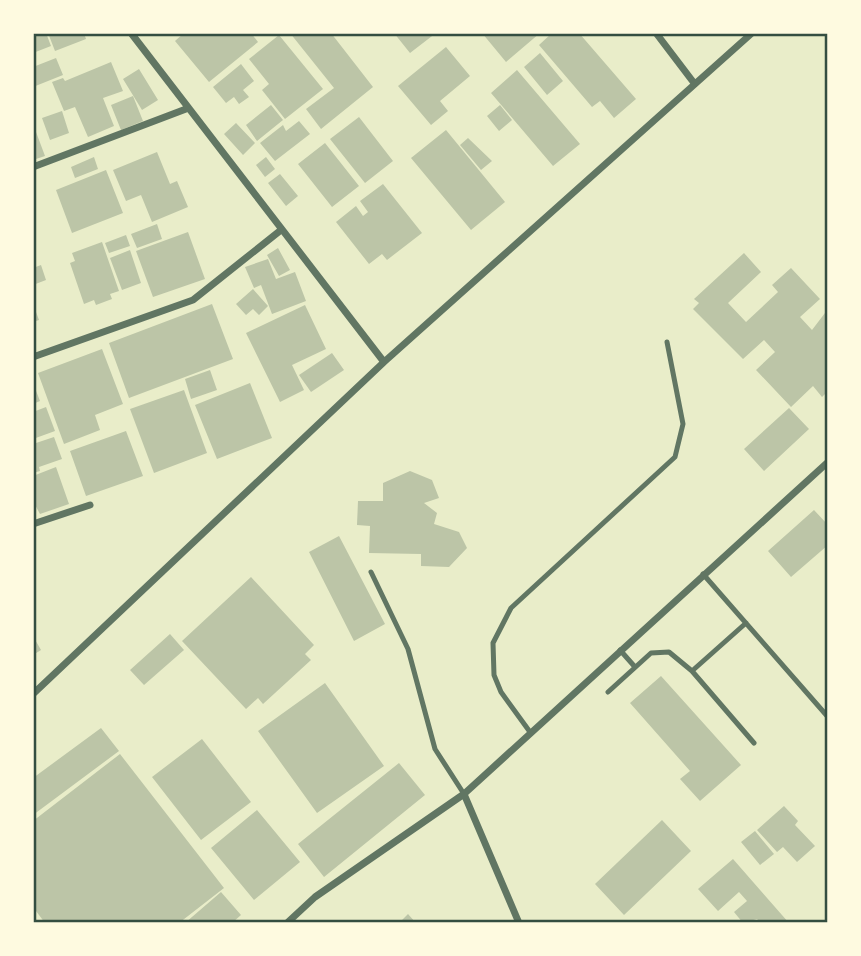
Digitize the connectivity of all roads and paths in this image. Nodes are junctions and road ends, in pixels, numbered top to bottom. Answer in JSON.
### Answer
{"nodes":[{"id":1,"x":131,"y":33,"type":"edge"},
{"id":2,"x":656,"y":33,"type":"edge"},
{"id":3,"x":752,"y":33,"type":"edge"},
{"id":4,"x":694,"y":83,"type":"junction"},
{"id":5,"x":187,"y":109,"type":"junction"},
{"id":6,"x":33,"y":167,"type":"edge"},
{"id":7,"x":281,"y":230,"type":"junction"},
{"id":8,"x":667,"y":342,"type":"dead end"},
{"id":9,"x":33,"y":357,"type":"edge"},
{"id":10,"x":384,"y":362,"type":"junction"},
{"id":11,"x":828,"y":461,"type":"edge"},
{"id":12,"x":90,"y":505,"type":"dead end"},
{"id":13,"x":33,"y":524,"type":"edge"},
{"id":14,"x":370,"y":572,"type":"dead end"},
{"id":15,"x":703,"y":574,"type":"junction"},
{"id":16,"x":746,"y":623,"type":"junction"},
{"id":17,"x":620,"y":650,"type":"junction"},
{"id":18,"x":635,"y":667,"type":"junction"},
{"id":19,"x":692,"y":671,"type":"junction"},
{"id":20,"x":608,"y":692,"type":"dead end"},
{"id":21,"x":33,"y":694,"type":"edge"},
{"id":22,"x":828,"y":717,"type":"edge"},
{"id":23,"x":530,"y":732,"type":"junction"},
{"id":24,"x":754,"y":743,"type":"dead end"},
{"id":25,"x":464,"y":794,"type":"junction"},
{"id":26,"x":287,"y":923,"type":"edge"},
{"id":27,"x":519,"y":923,"type":"edge"}],
"edges":[{"from":1,"to":5,"type":"street"},
{"from":2,"to":4,"type":"street"},
{"from":3,"to":4,"type":"street"},
{"from":4,"to":10,"type":"street"},
{"from":5,"to":6,"type":"street"},
{"from":5,"to":7,"type":"street"},
{"from":7,"to":9,"type":"street"},
{"from":7,"to":10,"type":"street"},
{"from":8,"to":23,"type":"lane"},
{"from":10,"to":21,"type":"street"},
{"from":11,"to":15,"type":"street"},
{"from":12,"to":13,"type":"street"},
{"from":14,"to":25,"type":"lane"},
{"from":15,"to":16,"type":"lane"},
{"from":15,"to":17,"type":"street"},
{"from":16,"to":19,"type":"lane"},
{"from":16,"to":22,"type":"lane"},
{"from":17,"to":18,"type":"lane"},
{"from":17,"to":23,"type":"street"},
{"from":18,"to":19,"type":"lane"},
{"from":18,"to":20,"type":"lane"},
{"from":19,"to":24,"type":"lane"},
{"from":23,"to":25,"type":"street"},
{"from":25,"to":26,"type":"street"},
{"from":25,"to":27,"type":"street"}]}
